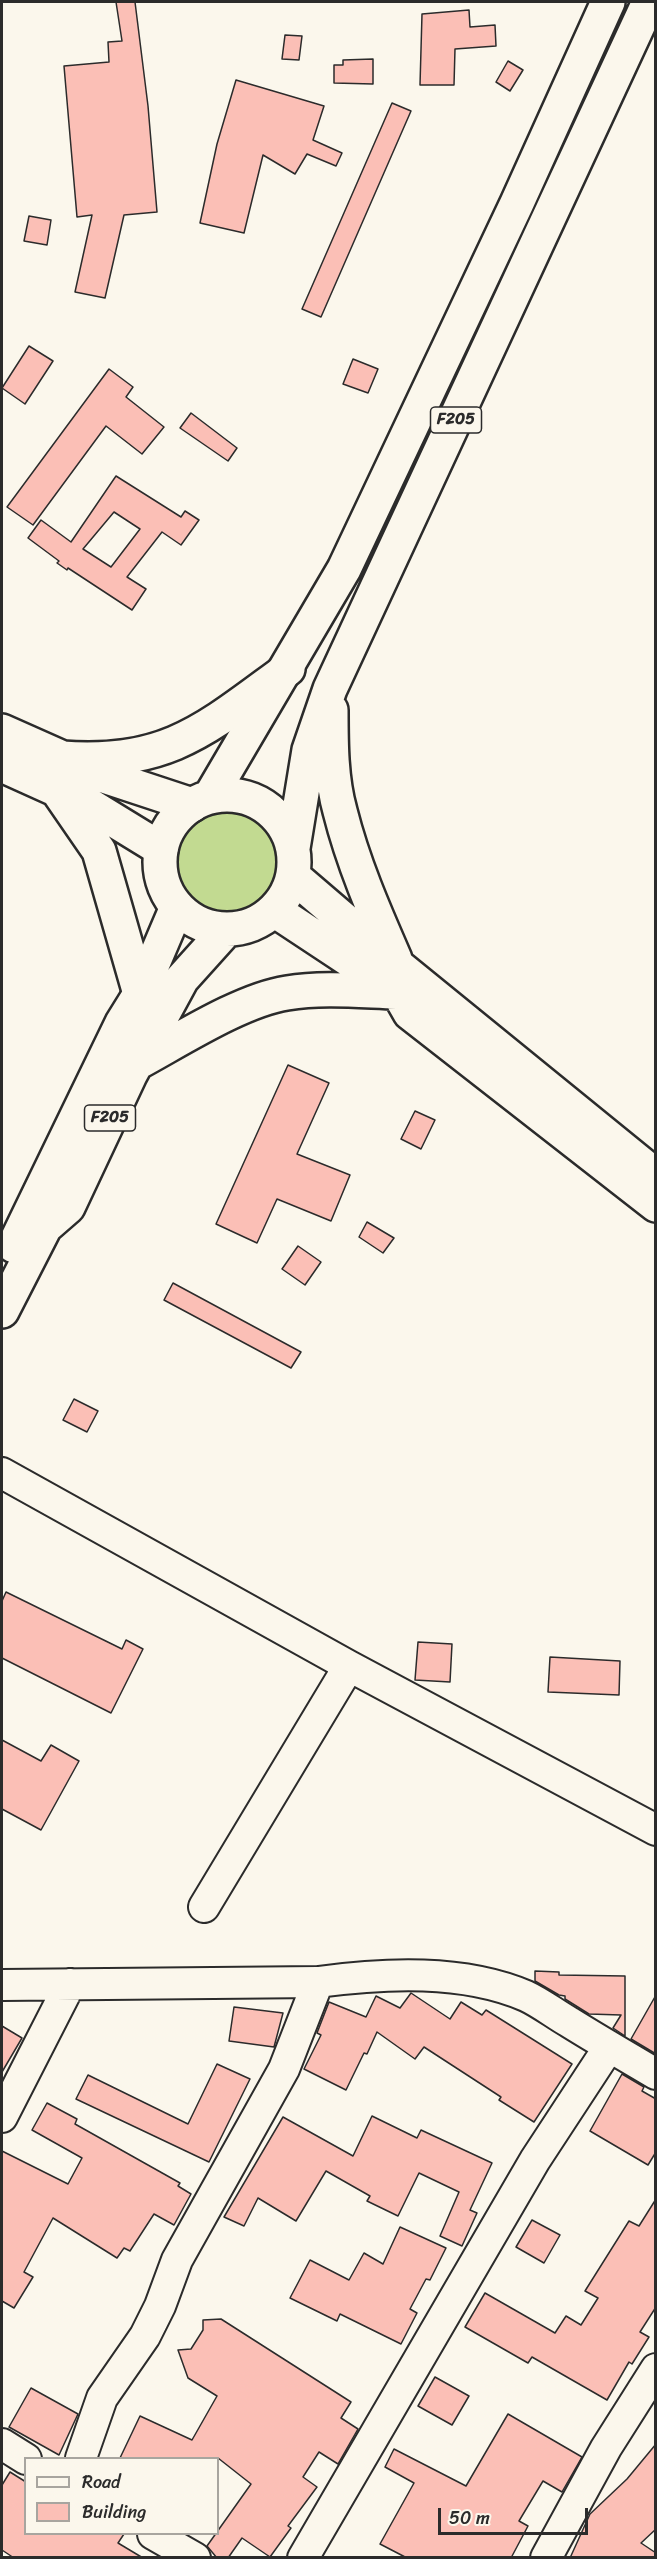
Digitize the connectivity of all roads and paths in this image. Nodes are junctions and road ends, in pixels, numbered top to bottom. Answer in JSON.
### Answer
{"nodes":[{"id":1,"x":608,"y":2,"type":"edge"},
{"id":2,"x":649,"y":2,"type":"edge"},
{"id":3,"x":288,"y":669,"type":"junction"},
{"id":4,"x":330,"y":689,"type":"junction"},
{"id":5,"x":2,"y":731,"type":"edge"},
{"id":6,"x":62,"y":758,"type":"junction"},
{"id":7,"x":2,"y":765,"type":"edge"},
{"id":8,"x":57,"y":790,"type":"junction"},
{"id":9,"x":201,"y":801,"type":"junction"},
{"id":10,"x":161,"y":849,"type":"junction"},
{"id":11,"x":293,"y":862,"type":"junction"},
{"id":12,"x":177,"y":907,"type":"junction"},
{"id":13,"x":274,"y":910,"type":"junction"},
{"id":14,"x":227,"y":929,"type":"junction"},
{"id":15,"x":398,"y":979,"type":"junction"},
{"id":16,"x":140,"y":994,"type":"junction"},
{"id":17,"x":137,"y":1063,"type":"junction"},
{"id":18,"x":656,"y":1176,"type":"edge"},
{"id":19,"x":656,"y":1205,"type":"edge"},
{"id":20,"x":2,"y":1270,"type":"edge"},
{"id":21,"x":2,"y":1311,"type":"edge"},
{"id":22,"x":2,"y":1473,"type":"edge"},
{"id":23,"x":349,"y":1666,"type":"junction"},
{"id":24,"x":656,"y":1830,"type":"edge"},
{"id":25,"x":204,"y":1907,"type":"dead end"},
{"id":26,"x":318,"y":1982,"type":"junction"},
{"id":27,"x":70,"y":1984,"type":"junction"},
{"id":28,"x":2,"y":1985,"type":"edge"},
{"id":29,"x":609,"y":2047,"type":"junction"},
{"id":30,"x":656,"y":2074,"type":"edge"},
{"id":31,"x":2,"y":2117,"type":"edge"},
{"id":32,"x":656,"y":2369,"type":"edge"},
{"id":33,"x":2,"y":2444,"type":"edge"},
{"id":34,"x":81,"y":2457,"type":"edge"},
{"id":35,"x":24,"y":2458,"type":"edge"},
{"id":36,"x":155,"y":2535,"type":"edge"},
{"id":37,"x":195,"y":2558,"type":"edge"},
{"id":38,"x":303,"y":2558,"type":"edge"},
{"id":39,"x":546,"y":2558,"type":"edge"}],
"edges":[{"from":1,"to":3,"type":"main road","number":"F205"},
{"from":2,"to":4,"type":"main road","number":"F205"},
{"from":3,"to":6,"type":"main road"},
{"from":3,"to":9,"type":"main road","number":"F205"},
{"from":4,"to":11,"type":"main road","number":"F205"},
{"from":4,"to":15,"type":"main road"},
{"from":5,"to":6,"type":"main road"},
{"from":6,"to":9,"type":"main road"},
{"from":7,"to":8,"type":"main road"},
{"from":8,"to":10,"type":"main road"},
{"from":8,"to":16,"type":"main road"},
{"from":9,"to":10,"type":"main road","number":"F205"},
{"from":9,"to":11,"type":"main road"},
{"from":10,"to":12,"type":"main road","number":"F205"},
{"from":11,"to":13,"type":"main road","number":"F205"},
{"from":11,"to":15,"type":"main road"},
{"from":12,"to":14,"type":"main road","number":"F205"},
{"from":12,"to":16,"type":"main road","number":"F205"},
{"from":13,"to":14,"type":"main road","number":"F205"},
{"from":13,"to":15,"type":"main road"},
{"from":14,"to":17,"type":"main road","number":"F205"},
{"from":15,"to":17,"type":"main road"},
{"from":15,"to":18,"type":"main road"},
{"from":15,"to":19,"type":"main road"},
{"from":16,"to":20,"type":"main road","number":"F205"},
{"from":17,"to":21,"type":"main road","number":"F205"},
{"from":22,"to":23,"type":"street"},
{"from":23,"to":24,"type":"street"},
{"from":23,"to":25,"type":"street"},
{"from":26,"to":27,"type":"street"},
{"from":26,"to":29,"type":"street"},
{"from":26,"to":34,"type":"street"},
{"from":27,"to":28,"type":"street"},
{"from":27,"to":31,"type":"street"},
{"from":29,"to":30,"type":"street"},
{"from":29,"to":38,"type":"street"},
{"from":32,"to":39,"type":"street"},
{"from":33,"to":35,"type":"street"},
{"from":36,"to":37,"type":"street"}]}
